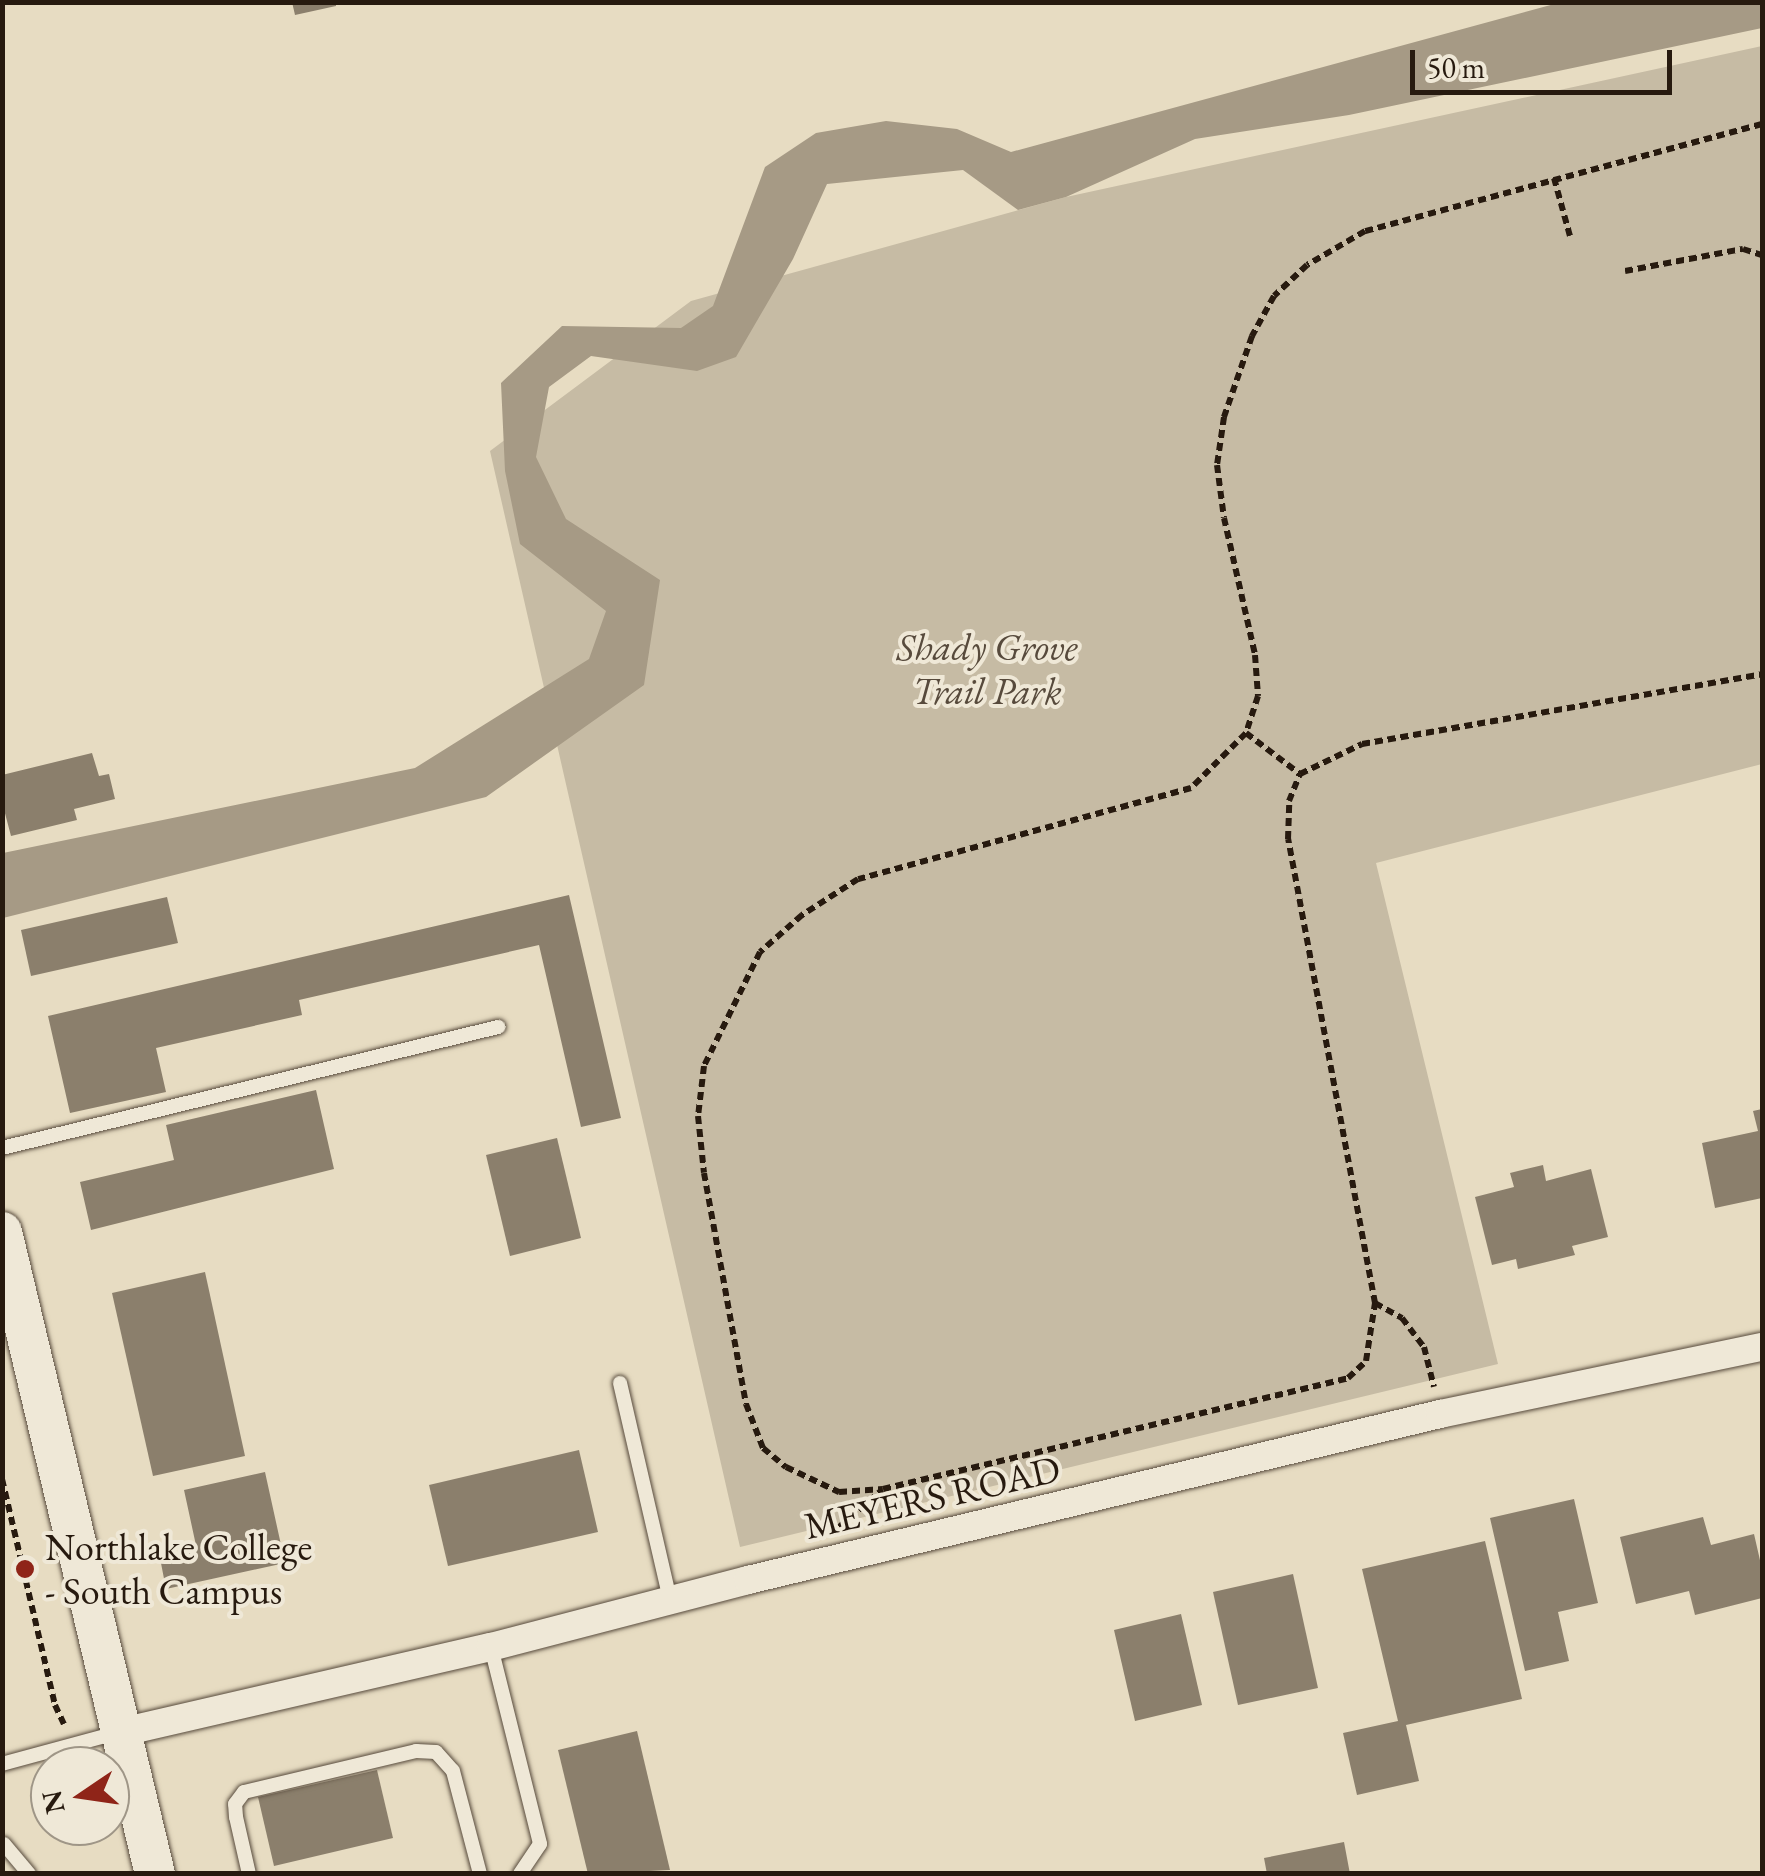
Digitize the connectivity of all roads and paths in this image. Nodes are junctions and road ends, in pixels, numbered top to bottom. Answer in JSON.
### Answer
{"nodes":[{"id":1,"x":1762,"y":124,"type":"edge"},
{"id":2,"x":1554,"y":178,"type":"junction"},
{"id":3,"x":1570,"y":236,"type":"dead end"},
{"id":4,"x":1762,"y":255,"type":"edge"},
{"id":5,"x":1625,"y":271,"type":"dead end"},
{"id":6,"x":1762,"y":674,"type":"edge"},
{"id":7,"x":1246,"y":733,"type":"junction"},
{"id":8,"x":1300,"y":774,"type":"junction"},
{"id":9,"x":498,"y":1027,"type":"dead end"},
{"id":10,"x":2,"y":1148,"type":"edge"},
{"id":11,"x":2,"y":1232,"type":"edge"},
{"id":12,"x":1374,"y":1303,"type":"junction"},
{"id":13,"x":1762,"y":1347,"type":"edge"},
{"id":14,"x":620,"y":1383,"type":"dead end"},
{"id":15,"x":1440,"y":1414,"type":"junction"},
{"id":16,"x":2,"y":1479,"type":"edge"},
{"id":17,"x":670,"y":1600,"type":"junction"},
{"id":18,"x":491,"y":1646,"type":"junction"},
{"id":19,"x":122,"y":1732,"type":"junction"},
{"id":20,"x":74,"y":1744,"type":"junction"},
{"id":21,"x":2,"y":1764,"type":"edge"},
{"id":22,"x":3,"y":1843,"type":"edge"},
{"id":23,"x":30,"y":1874,"type":"edge"},
{"id":24,"x":155,"y":1874,"type":"edge"},
{"id":25,"x":249,"y":1874,"type":"edge"},
{"id":26,"x":480,"y":1874,"type":"edge"},
{"id":27,"x":520,"y":1874,"type":"edge"}],
"edges":[{"from":1,"to":2,"type":"path"},
{"from":2,"to":3,"type":"path"},
{"from":2,"to":7,"type":"path"},
{"from":4,"to":5,"type":"path"},
{"from":6,"to":8,"type":"path"},
{"from":7,"to":8,"type":"path"},
{"from":7,"to":12,"type":"path"},
{"from":8,"to":12,"type":"path"},
{"from":9,"to":10,"type":"lane"},
{"from":11,"to":19,"type":"main road"},
{"from":12,"to":15,"type":"path"},
{"from":13,"to":15,"type":"street","name":"MEYERS ROAD"},
{"from":14,"to":17,"type":"lane"},
{"from":15,"to":17,"type":"street","name":"MEYERS ROAD"},
{"from":16,"to":20,"type":"path"},
{"from":17,"to":18,"type":"street","name":"MEYERS ROAD"},
{"from":18,"to":19,"type":"street","name":"MEYERS ROAD"},
{"from":18,"to":27,"type":"lane"},
{"from":19,"to":20,"type":"lane"},
{"from":19,"to":24,"type":"main road"},
{"from":20,"to":21,"type":"lane"},
{"from":22,"to":23,"type":"lane"},
{"from":25,"to":26,"type":"lane"}]}
